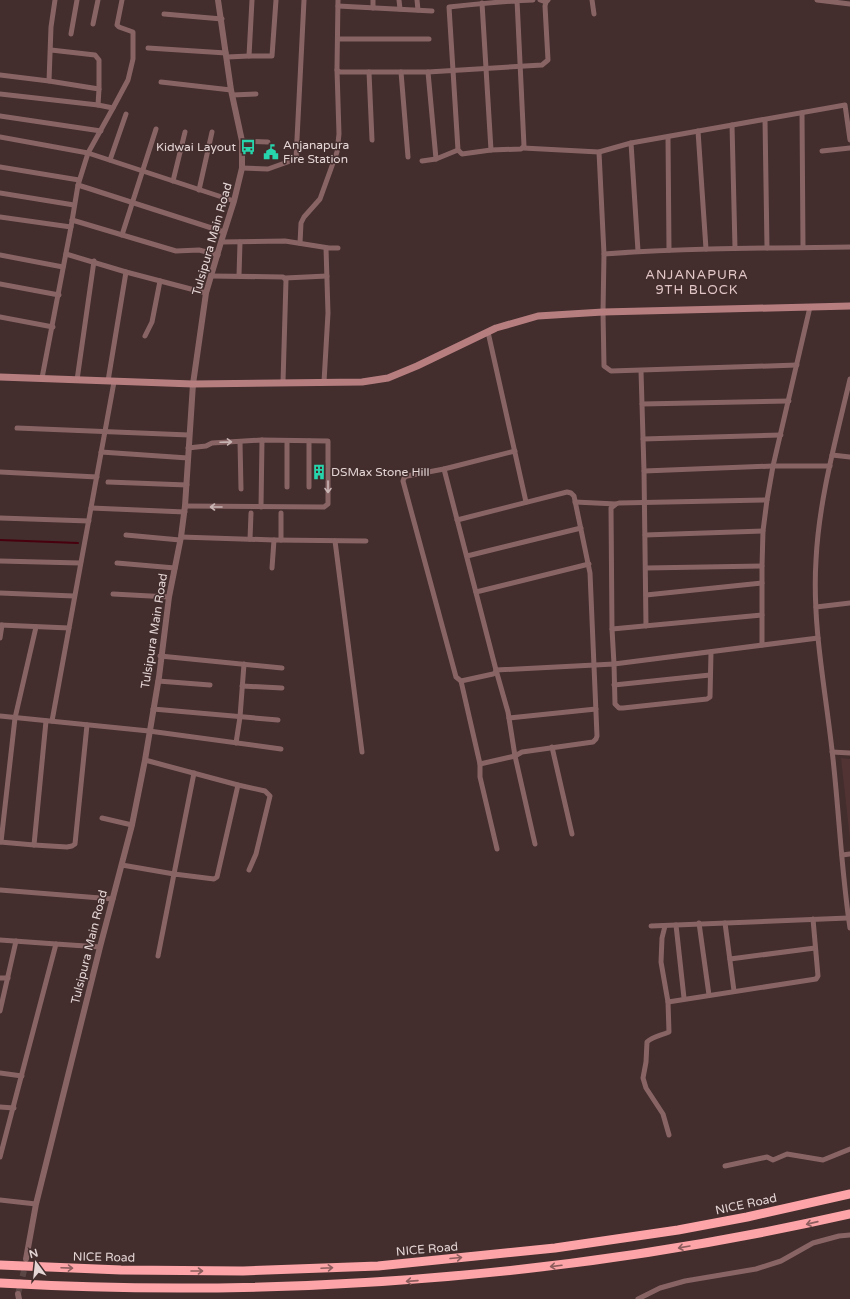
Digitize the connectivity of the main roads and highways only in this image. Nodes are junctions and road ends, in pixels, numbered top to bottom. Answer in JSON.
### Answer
{"nodes":[{"id":1,"x":850,"y":306,"type":"edge"},
{"id":2,"x":0,"y":377,"type":"edge"},
{"id":3,"x":850,"y":1194,"type":"edge"},
{"id":4,"x":850,"y":1214,"type":"edge"},
{"id":5,"x":0,"y":1265,"type":"edge"},
{"id":6,"x":0,"y":1283,"type":"edge"}],
"edges":[{"from":1,"to":2,"type":"main road"},
{"from":5,"to":3,"type":"highway","name":"NICE Road","one_way":true},
{"from":4,"to":6,"type":"highway","one_way":true}]}
